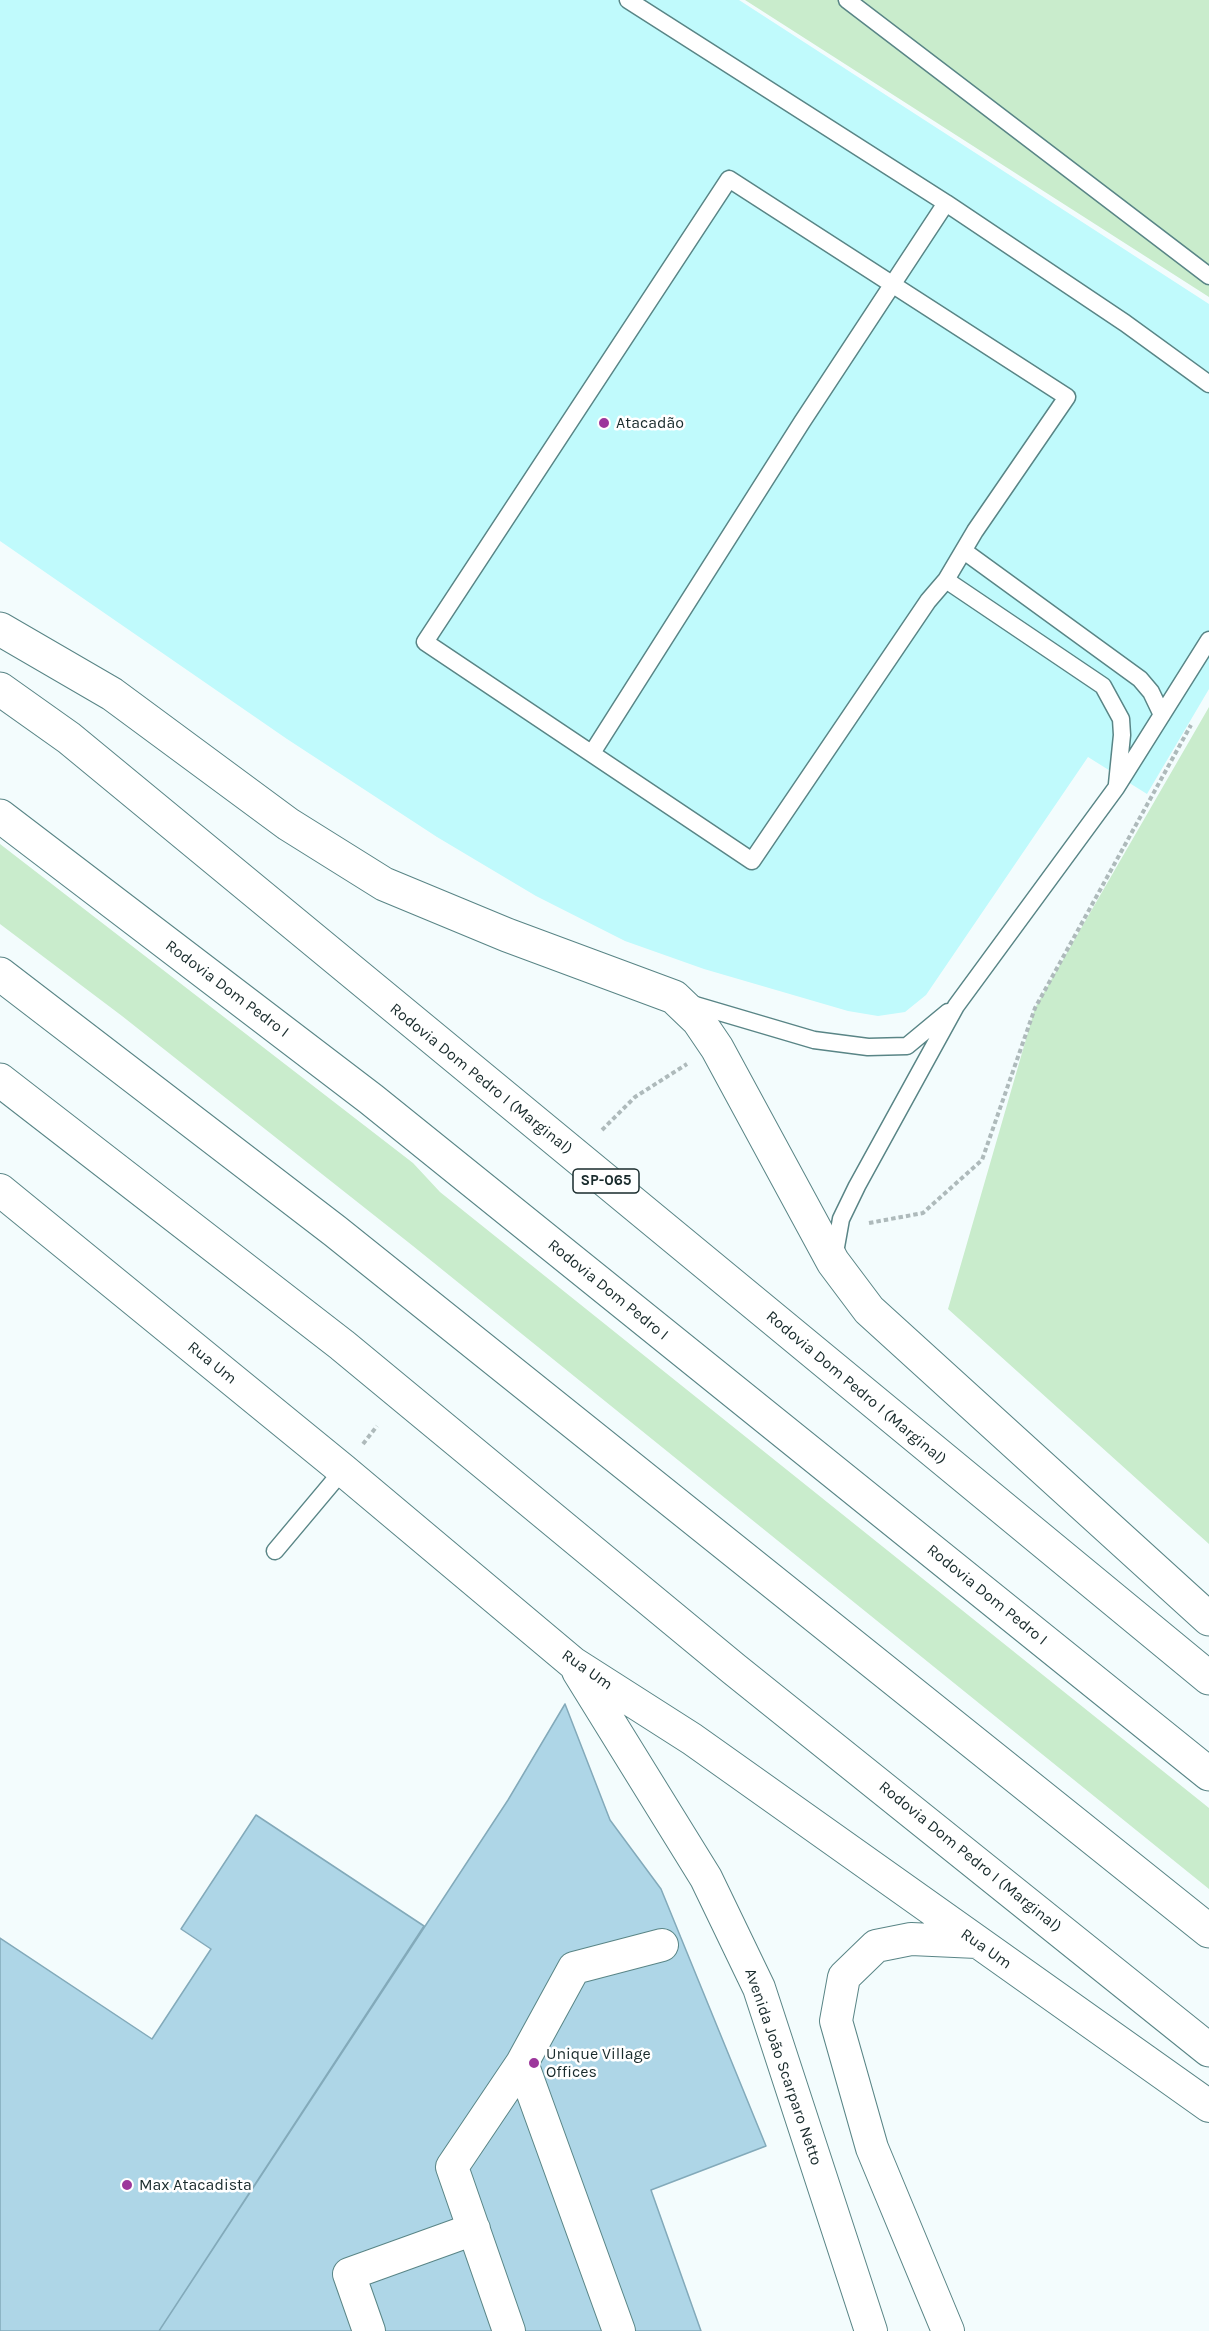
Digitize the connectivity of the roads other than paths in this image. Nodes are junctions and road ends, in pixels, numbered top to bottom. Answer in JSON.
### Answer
{"nodes":[{"id":1,"x":628,"y":0,"type":"edge"},
{"id":2,"x":847,"y":0,"type":"edge"},
{"id":3,"x":946,"y":203,"type":"junction"},
{"id":4,"x":1209,"y":276,"type":"edge"},
{"id":5,"x":893,"y":283,"type":"junction"},
{"id":6,"x":1209,"y":384,"type":"edge"},
{"id":7,"x":964,"y":550,"type":"junction"},
{"id":8,"x":946,"y":580,"type":"junction"},
{"id":9,"x":0,"y":629,"type":"edge"},
{"id":10,"x":1209,"y":640,"type":"edge"},
{"id":11,"x":0,"y":689,"type":"edge"},
{"id":12,"x":1162,"y":715,"type":"junction"},
{"id":13,"x":592,"y":753,"type":"junction"},
{"id":14,"x":1116,"y":788,"type":"junction"},
{"id":15,"x":0,"y":816,"type":"edge"},
{"id":16,"x":0,"y":974,"type":"edge"},
{"id":17,"x":674,"y":997,"type":"junction"},
{"id":18,"x":956,"y":1006,"type":"junction"},
{"id":19,"x":0,"y":1080,"type":"edge"},
{"id":20,"x":4,"y":1201,"type":"edge"},
{"id":21,"x":833,"y":1262,"type":"junction"},
{"id":22,"x":343,"y":1470,"type":"junction"},
{"id":23,"x":275,"y":1551,"type":"dead end"},
{"id":24,"x":1209,"y":1619,"type":"edge"},
{"id":25,"x":573,"y":1663,"type":"junction"},
{"id":26,"x":1209,"y":1678,"type":"edge"},
{"id":27,"x":1209,"y":1774,"type":"edge"},
{"id":28,"x":1209,"y":1931,"type":"edge"},
{"id":29,"x":977,"y":1942,"type":"junction"},
{"id":30,"x":662,"y":1945,"type":"dead end"},
{"id":31,"x":1209,"y":2050,"type":"edge"},
{"id":32,"x":522,"y":2063,"type":"junction"},
{"id":33,"x":1209,"y":2106,"type":"edge"},
{"id":34,"x":474,"y":2229,"type":"junction"},
{"id":35,"x":368,"y":2330,"type":"edge"},
{"id":36,"x":509,"y":2331,"type":"edge"},
{"id":37,"x":619,"y":2331,"type":"edge"},
{"id":38,"x":871,"y":2331,"type":"edge"},
{"id":39,"x":948,"y":2331,"type":"edge"}],
"edges":[{"from":1,"to":3,"type":"lane"},
{"from":2,"to":4,"type":"lane"},
{"from":3,"to":5,"type":"lane"},
{"from":3,"to":6,"type":"lane"},
{"from":5,"to":7,"type":"lane"},
{"from":5,"to":13,"type":"lane"},
{"from":5,"to":13,"type":"lane"},
{"from":7,"to":8,"type":"lane"},
{"from":7,"to":12,"type":"lane"},
{"from":8,"to":13,"type":"lane"},
{"from":8,"to":14,"type":"lane"},
{"from":9,"to":17,"type":"highway"},
{"from":10,"to":12,"type":"lane"},
{"from":11,"to":26,"type":"highway","name":"Rodovia Dom Pedro I (Marginal)","number":"SP-065"},
{"from":12,"to":14,"type":"lane"},
{"from":14,"to":18,"type":"lane"},
{"from":15,"to":27,"type":"highway","name":"Rodovia Dom Pedro I"},
{"from":16,"to":28,"type":"highway"},
{"from":17,"to":18,"type":"lane"},
{"from":17,"to":21,"type":"highway"},
{"from":18,"to":21,"type":"lane"},
{"from":19,"to":31,"type":"highway","name":"Rodovia Dom Pedro I (Marginal)"},
{"from":20,"to":22,"type":"street","name":"Rua Um"},
{"from":21,"to":24,"type":"highway"},
{"from":22,"to":23,"type":"lane"},
{"from":22,"to":25,"type":"street","name":"Rua Um"},
{"from":25,"to":29,"type":"street","name":"Rua Um"},
{"from":25,"to":38,"type":"street","name":"Avenida João Scarparo Netto"},
{"from":29,"to":33,"type":"street","name":"Rua Um"},
{"from":29,"to":39,"type":"street"},
{"from":30,"to":32,"type":"street"},
{"from":32,"to":34,"type":"street"},
{"from":32,"to":37,"type":"street"},
{"from":34,"to":35,"type":"street"},
{"from":34,"to":36,"type":"street"}]}
